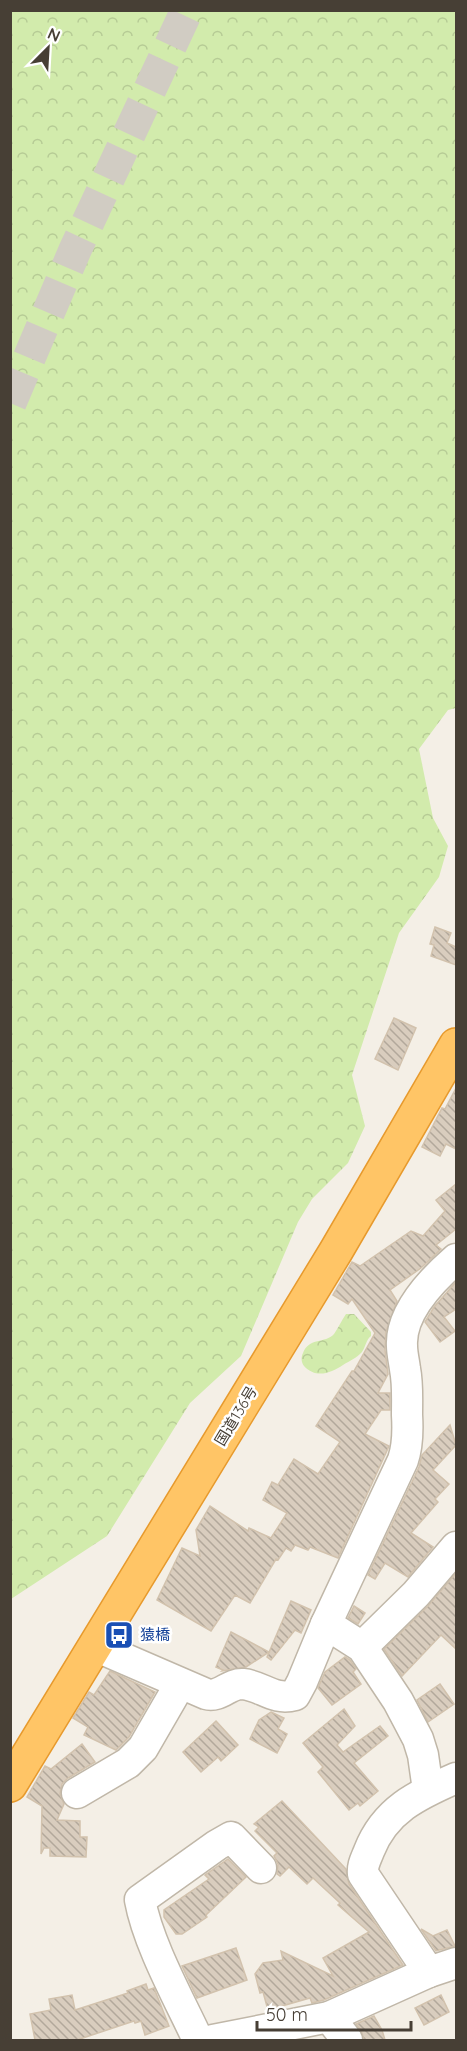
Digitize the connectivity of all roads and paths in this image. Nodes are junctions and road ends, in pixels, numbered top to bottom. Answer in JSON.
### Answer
{"nodes":[{"id":1,"x":456,"y":1045,"type":"edge"},
{"id":2,"x":456,"y":1259,"type":"edge"},
{"id":3,"x":456,"y":1547,"type":"edge"},
{"id":4,"x":326,"y":1623,"type":"junction"},
{"id":5,"x":95,"y":1646,"type":"junction"},
{"id":6,"x":362,"y":1647,"type":"junction"},
{"id":7,"x":180,"y":1684,"type":"junction"},
{"id":8,"x":456,"y":1778,"type":"edge"},
{"id":9,"x":10,"y":1785,"type":"edge"},
{"id":10,"x":428,"y":1790,"type":"junction"},
{"id":11,"x":77,"y":1793,"type":"dead end"},
{"id":12,"x":261,"y":1868,"type":"dead end"},
{"id":13,"x":443,"y":1967,"type":"edge"},
{"id":14,"x":329,"y":2017,"type":"junction"},
{"id":15,"x":198,"y":2040,"type":"edge"},
{"id":16,"x":213,"y":2040,"type":"edge"},
{"id":17,"x":347,"y":2040,"type":"edge"}],
"edges":[{"from":1,"to":5,"type":"highway","name":"国道136号"},
{"from":2,"to":4,"type":"street"},
{"from":3,"to":6,"type":"street"},
{"from":4,"to":6,"type":"street"},
{"from":4,"to":7,"type":"street"},
{"from":5,"to":7,"type":"street"},
{"from":5,"to":9,"type":"highway","name":"国道136号"},
{"from":6,"to":10,"type":"street"},
{"from":7,"to":11,"type":"street"},
{"from":8,"to":10,"type":"street"},
{"from":10,"to":13,"type":"street"},
{"from":12,"to":15,"type":"street"},
{"from":13,"to":14,"type":"street"},
{"from":14,"to":16,"type":"street"},
{"from":14,"to":17,"type":"street"}]}
